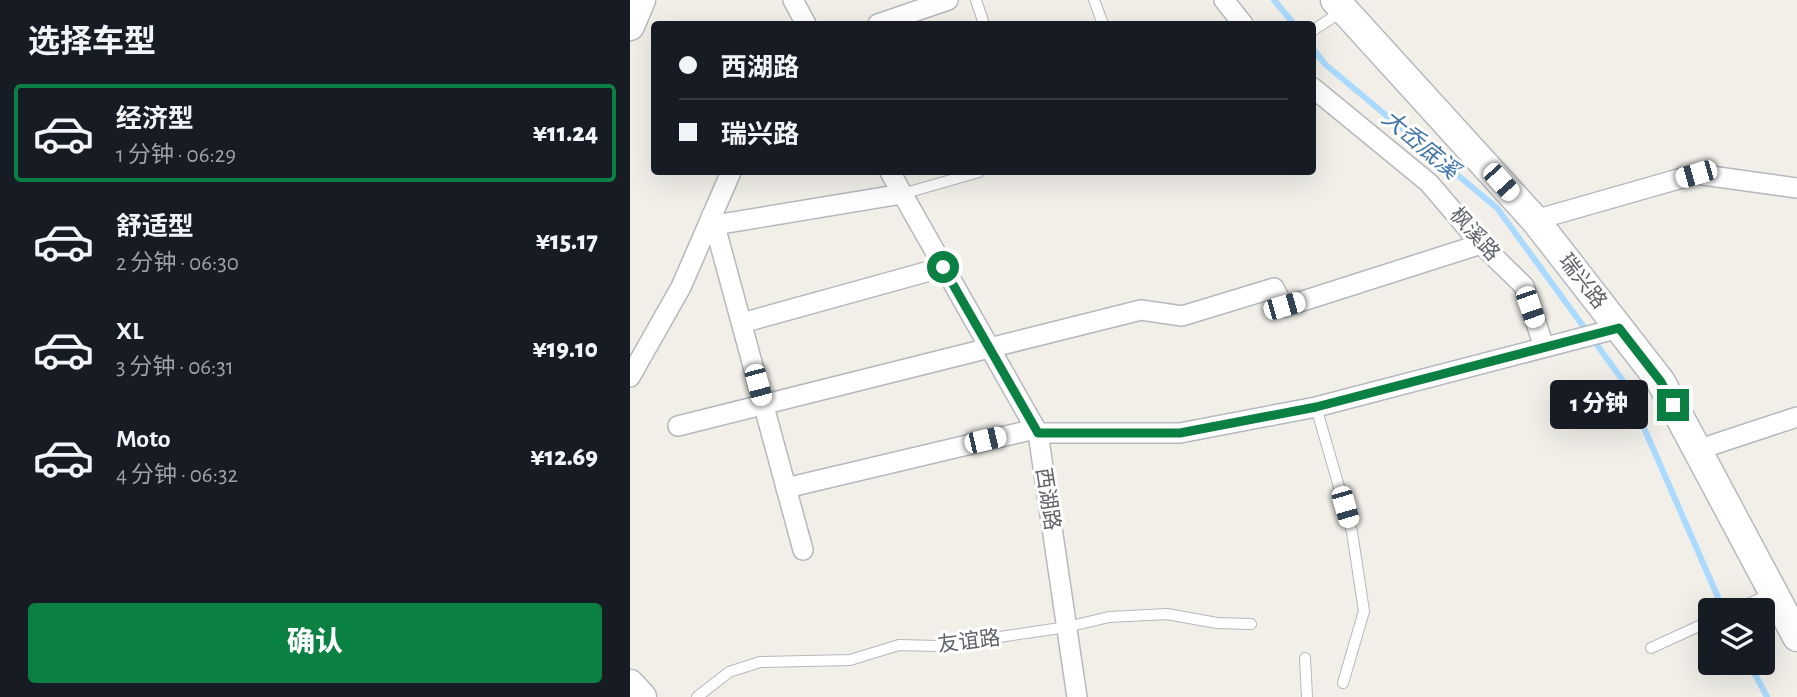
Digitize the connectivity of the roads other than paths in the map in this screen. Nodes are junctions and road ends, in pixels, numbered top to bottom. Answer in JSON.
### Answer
{"nodes":[{"id":1,"x":641,"y":0,"type":"edge"},
{"id":2,"x":948,"y":0,"type":"edge"},
{"id":3,"x":976,"y":0,"type":"edge"},
{"id":4,"x":1094,"y":0,"type":"edge"},
{"id":5,"x":1224,"y":0,"type":"edge"},
{"id":6,"x":1340,"y":8,"type":"edge"},
{"id":7,"x":887,"y":21,"type":"edge"},
{"id":8,"x":983,"y":21,"type":"edge"},
{"id":9,"x":1102,"y":21,"type":"edge"},
{"id":10,"x":1241,"y":21,"type":"edge"},
{"id":11,"x":630,"y":26,"type":"edge"},
{"id":12,"x":1316,"y":28,"type":"edge"},
{"id":13,"x":1316,"y":90,"type":"edge"},
{"id":14,"x":730,"y":175,"type":"edge"},
{"id":15,"x":892,"y":175,"type":"edge"},
{"id":16,"x":968,"y":175,"type":"edge"},
{"id":17,"x":1797,"y":188,"type":"edge"},
{"id":18,"x":902,"y":194,"type":"junction"},
{"id":19,"x":714,"y":220,"type":"junction"},
{"id":20,"x":1535,"y":220,"type":"junction"},
{"id":21,"x":1481,"y":244,"type":"junction"},
{"id":22,"x":943,"y":267,"type":"junction"},
{"id":23,"x":741,"y":323,"type":"junction"},
{"id":24,"x":1619,"y":328,"type":"junction"},
{"id":25,"x":1544,"y":347,"type":"junction"},
{"id":26,"x":990,"y":349,"type":"junction"},
{"id":27,"x":630,"y":377,"type":"edge"},
{"id":28,"x":764,"y":405,"type":"junction"},
{"id":29,"x":1316,"y":407,"type":"junction"},
{"id":30,"x":1797,"y":417,"type":"edge"},
{"id":31,"x":678,"y":426,"type":"dead end"},
{"id":32,"x":1037,"y":431,"type":"junction"},
{"id":33,"x":1697,"y":450,"type":"junction"},
{"id":34,"x":786,"y":488,"type":"junction"},
{"id":35,"x":803,"y":550,"type":"dead end"},
{"id":36,"x":1772,"y":593,"type":"junction"},
{"id":37,"x":1761,"y":598,"type":"edge"},
{"id":38,"x":1251,"y":624,"type":"dead end"},
{"id":39,"x":1698,"y":626,"type":"edge"},
{"id":40,"x":1067,"y":627,"type":"junction"},
{"id":41,"x":1797,"y":638,"type":"edge"},
{"id":42,"x":1651,"y":648,"type":"dead end"},
{"id":43,"x":1305,"y":658,"type":"dead end"},
{"id":44,"x":1343,"y":682,"type":"dead end"},
{"id":45,"x":630,"y":684,"type":"edge"},
{"id":46,"x":642,"y":697,"type":"edge"},
{"id":47,"x":697,"y":697,"type":"edge"},
{"id":48,"x":1077,"y":697,"type":"edge"},
{"id":49,"x":1307,"y":697,"type":"edge"}],
"edges":[{"from":1,"to":11,"type":"street"},
{"from":2,"to":7,"type":"street"},
{"from":3,"to":8,"type":"lane"},
{"from":4,"to":9,"type":"lane"},
{"from":5,"to":10,"type":"street"},
{"from":6,"to":12,"type":"lane"},
{"from":6,"to":20,"type":"street","name":"瑞兴路"},
{"from":13,"to":21,"type":"street","name":"枫溪路"},
{"from":14,"to":19,"type":"street"},
{"from":15,"to":18,"type":"street","name":"西湖路"},
{"from":16,"to":18,"type":"lane"},
{"from":17,"to":20,"type":"street"},
{"from":18,"to":19,"type":"street"},
{"from":18,"to":22,"type":"street","name":"西湖路"},
{"from":19,"to":23,"type":"street"},
{"from":19,"to":27,"type":"street"},
{"from":20,"to":24,"type":"street","name":"瑞兴路"},
{"from":21,"to":25,"type":"street","name":"枫溪路"},
{"from":21,"to":26,"type":"street"},
{"from":22,"to":23,"type":"street"},
{"from":22,"to":26,"type":"street","name":"西湖路"},
{"from":23,"to":28,"type":"street"},
{"from":24,"to":25,"type":"street"},
{"from":24,"to":33,"type":"street","name":"瑞兴路"},
{"from":25,"to":29,"type":"street"},
{"from":26,"to":28,"type":"street"},
{"from":26,"to":32,"type":"street","name":"西湖路"},
{"from":28,"to":31,"type":"street"},
{"from":28,"to":34,"type":"street"},
{"from":29,"to":32,"type":"street"},
{"from":29,"to":44,"type":"lane"},
{"from":30,"to":33,"type":"street"},
{"from":32,"to":34,"type":"street"},
{"from":32,"to":40,"type":"street","name":"西湖路"},
{"from":33,"to":36,"type":"street","name":"瑞兴路"},
{"from":34,"to":35,"type":"street"},
{"from":36,"to":37,"type":"lane"},
{"from":36,"to":41,"type":"street","name":"瑞兴路"},
{"from":38,"to":40,"type":"lane","name":"友谊路"},
{"from":39,"to":42,"type":"lane"},
{"from":40,"to":47,"type":"lane","name":"友谊路"},
{"from":40,"to":48,"type":"street","name":"西湖路"},
{"from":43,"to":49,"type":"lane"},
{"from":45,"to":46,"type":"street"}]}
